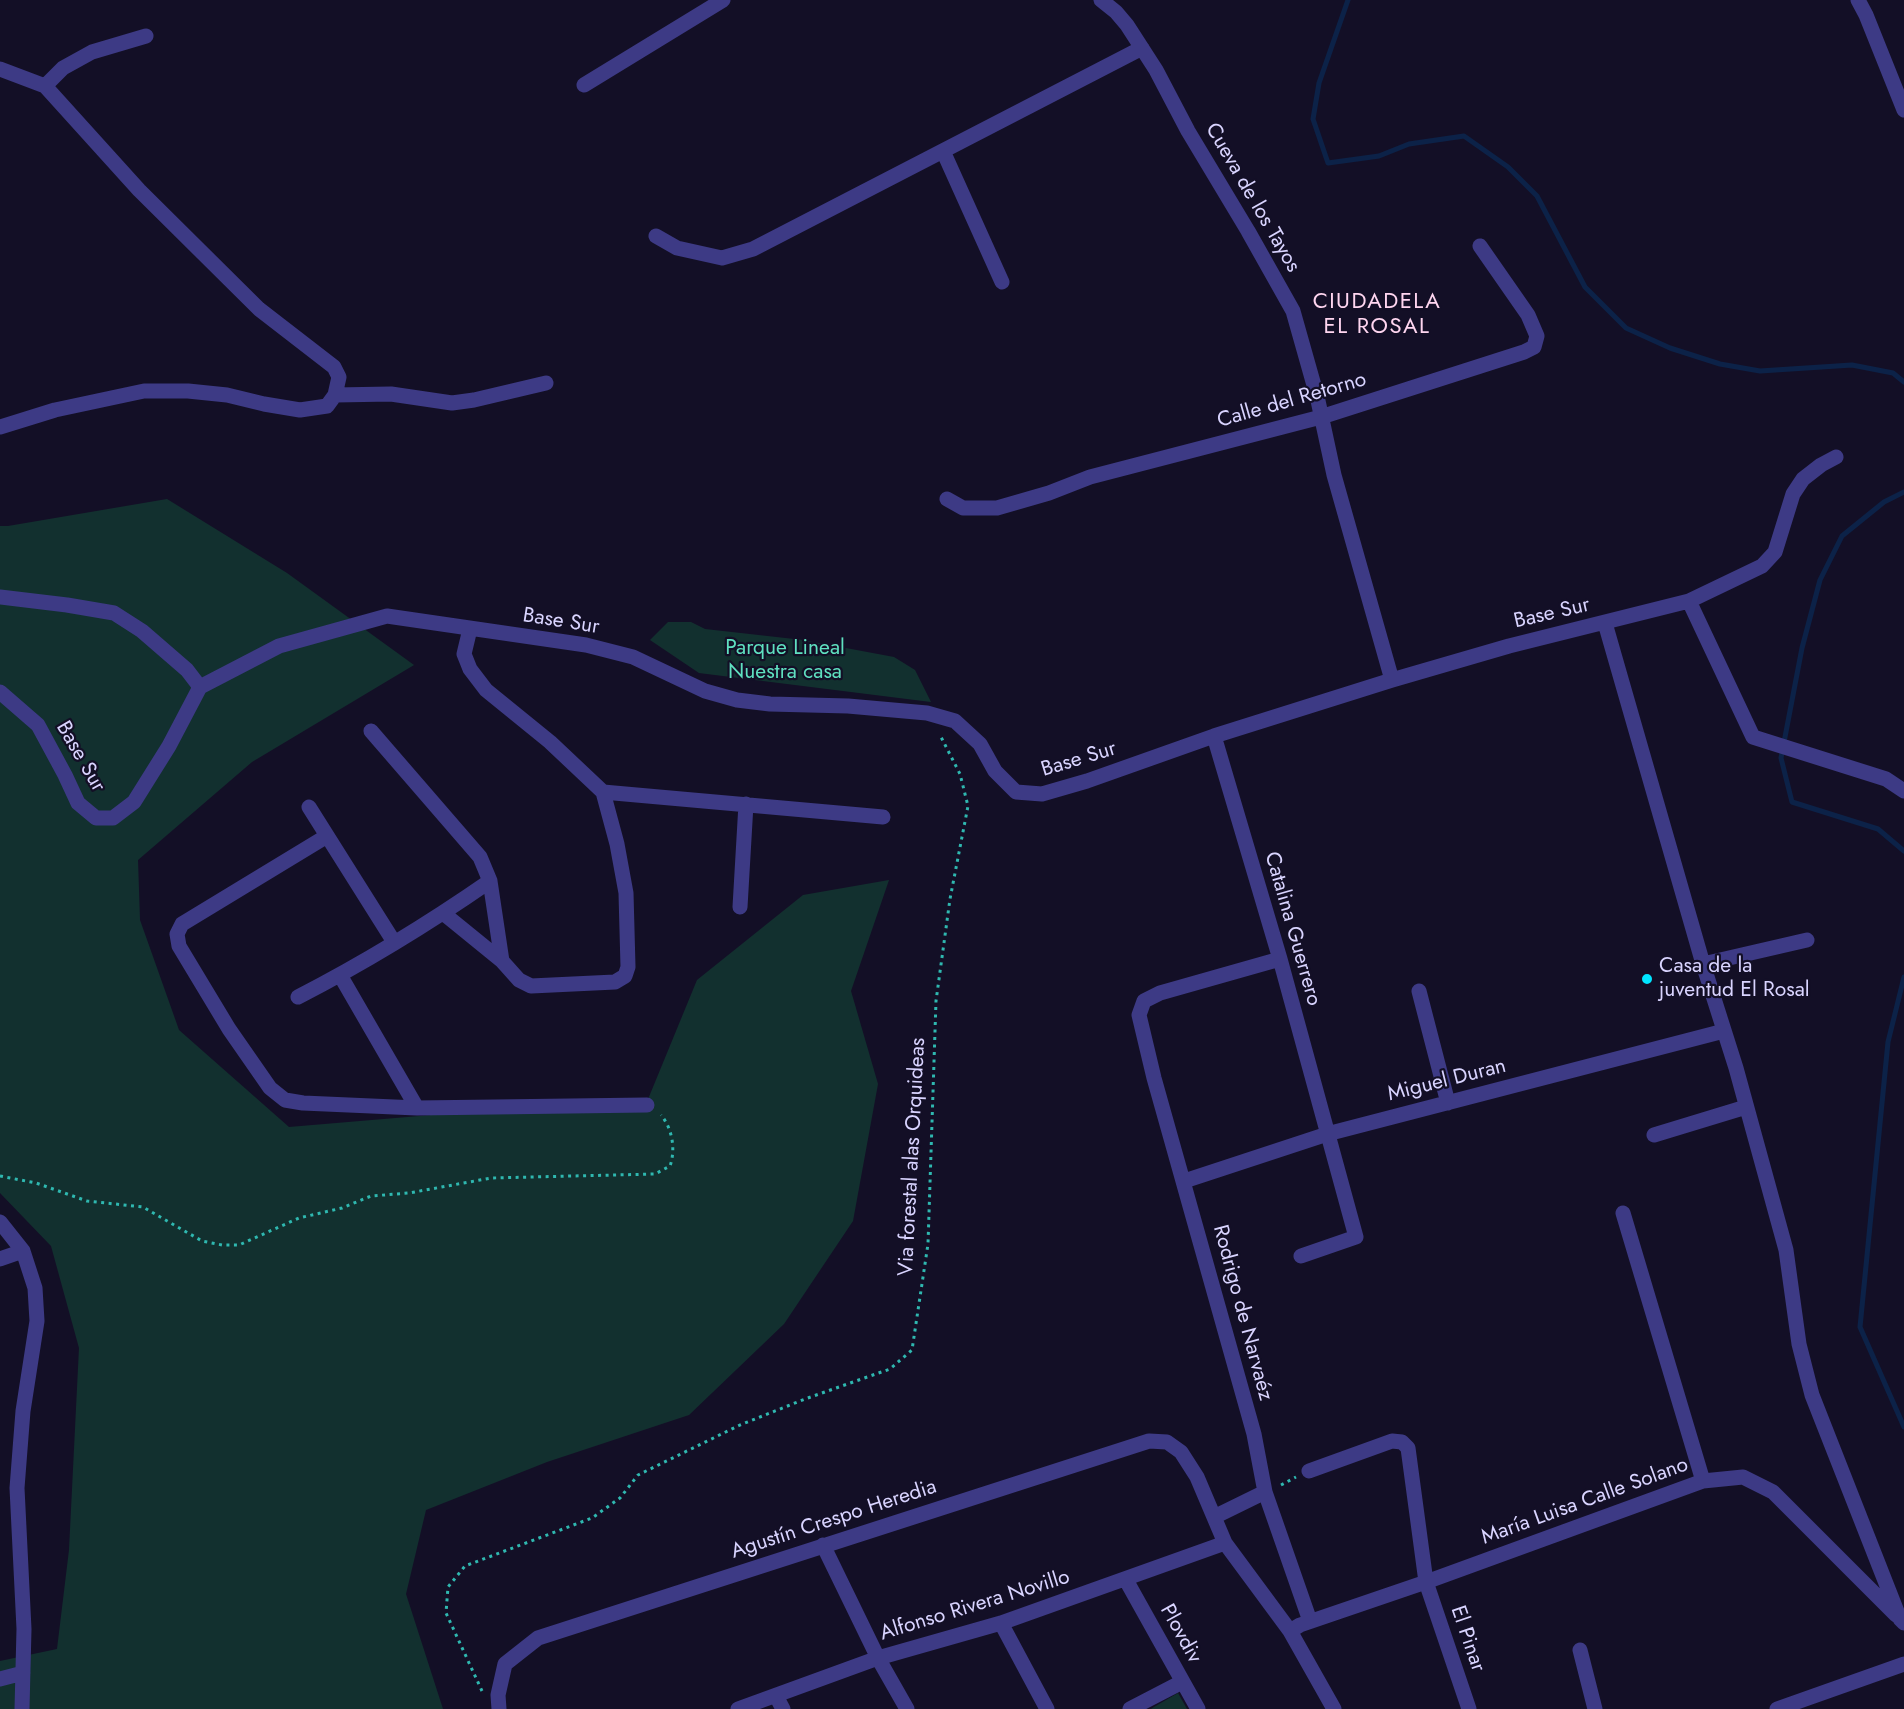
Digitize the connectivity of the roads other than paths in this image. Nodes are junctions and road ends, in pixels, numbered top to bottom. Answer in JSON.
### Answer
{"nodes":[{"id":1,"x":723,"y":0,"type":"edge"},
{"id":2,"x":1101,"y":0,"type":"edge"},
{"id":3,"x":1858,"y":0,"type":"edge"},
{"id":4,"x":146,"y":36,"type":"dead end"},
{"id":5,"x":1142,"y":48,"type":"junction"},
{"id":6,"x":0,"y":69,"type":"edge"},
{"id":7,"x":584,"y":85,"type":"dead end"},
{"id":8,"x":45,"y":86,"type":"junction"},
{"id":9,"x":1904,"y":110,"type":"edge"},
{"id":10,"x":943,"y":151,"type":"junction"},
{"id":11,"x":656,"y":236,"type":"dead end"},
{"id":12,"x":1480,"y":246,"type":"dead end"},
{"id":13,"x":1002,"y":282,"type":"dead end"},
{"id":14,"x":546,"y":383,"type":"dead end"},
{"id":15,"x":335,"y":395,"type":"junction"},
{"id":16,"x":1321,"y":417,"type":"junction"},
{"id":17,"x":0,"y":427,"type":"edge"},
{"id":18,"x":1836,"y":457,"type":"dead end"},
{"id":19,"x":947,"y":499,"type":"dead end"},
{"id":20,"x":0,"y":597,"type":"edge"},
{"id":21,"x":1689,"y":601,"type":"junction"},
{"id":22,"x":1605,"y":623,"type":"junction"},
{"id":23,"x":470,"y":629,"type":"junction"},
{"id":24,"x":1392,"y":680,"type":"junction"},
{"id":25,"x":200,"y":687,"type":"junction"},
{"id":26,"x":0,"y":692,"type":"edge"},
{"id":27,"x":371,"y":731,"type":"dead end"},
{"id":28,"x":1214,"y":736,"type":"junction"},
{"id":29,"x":1904,"y":791,"type":"edge"},
{"id":30,"x":603,"y":792,"type":"junction"},
{"id":31,"x":746,"y":804,"type":"junction"},
{"id":32,"x":309,"y":807,"type":"dead end"},
{"id":33,"x":883,"y":817,"type":"dead end"},
{"id":34,"x":327,"y":836,"type":"junction"},
{"id":35,"x":490,"y":881,"type":"junction"},
{"id":36,"x":740,"y":907,"type":"dead end"},
{"id":37,"x":443,"y":914,"type":"junction"},
{"id":38,"x":1807,"y":940,"type":"dead end"},
{"id":39,"x":394,"y":942,"type":"junction"},
{"id":40,"x":1280,"y":959,"type":"junction"},
{"id":41,"x":502,"y":960,"type":"junction"},
{"id":42,"x":1703,"y":964,"type":"junction"},
{"id":43,"x":340,"y":975,"type":"junction"},
{"id":44,"x":1419,"y":991,"type":"dead end"},
{"id":45,"x":298,"y":997,"type":"dead end"},
{"id":46,"x":1724,"y":1031,"type":"junction"},
{"id":47,"x":1448,"y":1103,"type":"junction"},
{"id":48,"x":646,"y":1105,"type":"road end"},
{"id":49,"x":1746,"y":1107,"type":"junction"},
{"id":50,"x":417,"y":1108,"type":"junction"},
{"id":51,"x":1327,"y":1134,"type":"junction"},
{"id":52,"x":1654,"y":1135,"type":"dead end"},
{"id":53,"x":1184,"y":1181,"type":"junction"},
{"id":54,"x":1623,"y":1213,"type":"dead end"},
{"id":55,"x":0,"y":1222,"type":"edge"},
{"id":56,"x":22,"y":1251,"type":"junction"},
{"id":57,"x":1301,"y":1256,"type":"dead end"},
{"id":58,"x":0,"y":1259,"type":"edge"},
{"id":59,"x":1309,"y":1471,"type":"road end"},
{"id":60,"x":1703,"y":1481,"type":"junction"},
{"id":61,"x":1265,"y":1492,"type":"junction"},
{"id":62,"x":1214,"y":1516,"type":"junction"},
{"id":63,"x":1225,"y":1543,"type":"junction"},
{"id":64,"x":823,"y":1545,"type":"junction"},
{"id":65,"x":1126,"y":1580,"type":"junction"},
{"id":66,"x":1426,"y":1582,"type":"junction"},
{"id":67,"x":1310,"y":1621,"type":"junction"},
{"id":68,"x":1902,"y":1621,"type":"edge"},
{"id":69,"x":1001,"y":1623,"type":"junction"},
{"id":70,"x":1290,"y":1631,"type":"junction"},
{"id":71,"x":1580,"y":1650,"type":"dead end"},
{"id":72,"x":878,"y":1658,"type":"junction"},
{"id":73,"x":1904,"y":1664,"type":"edge"},
{"id":74,"x":23,"y":1673,"type":"junction"},
{"id":75,"x":0,"y":1679,"type":"edge"},
{"id":76,"x":1182,"y":1682,"type":"junction"},
{"id":77,"x":780,"y":1702,"type":"edge"},
{"id":78,"x":22,"y":1709,"type":"edge"},
{"id":79,"x":499,"y":1709,"type":"edge"},
{"id":80,"x":738,"y":1709,"type":"edge"},
{"id":81,"x":907,"y":1709,"type":"edge"},
{"id":82,"x":1047,"y":1709,"type":"edge"},
{"id":83,"x":1130,"y":1709,"type":"edge"},
{"id":84,"x":1198,"y":1709,"type":"edge"},
{"id":85,"x":1334,"y":1709,"type":"edge"},
{"id":86,"x":1469,"y":1709,"type":"edge"},
{"id":87,"x":1594,"y":1709,"type":"edge"},
{"id":88,"x":1778,"y":1709,"type":"edge"}],
"edges":[{"from":1,"to":7,"type":"street"},
{"from":2,"to":5,"type":"street","name":"Cueva de los Tayos"},
{"from":3,"to":9,"type":"street"},
{"from":4,"to":8,"type":"street"},
{"from":5,"to":10,"type":"street"},
{"from":5,"to":16,"type":"street","name":"Cueva de los Tayos"},
{"from":6,"to":8,"type":"street"},
{"from":8,"to":15,"type":"street"},
{"from":10,"to":11,"type":"street"},
{"from":10,"to":13,"type":"street"},
{"from":12,"to":16,"type":"street","name":"Calle del Retorno"},
{"from":14,"to":15,"type":"street"},
{"from":15,"to":17,"type":"street"},
{"from":16,"to":19,"type":"street","name":"Calle del Retorno"},
{"from":16,"to":24,"type":"street","name":"Cueva de los Tayos"},
{"from":18,"to":21,"type":"street","name":"Base Sur"},
{"from":20,"to":25,"type":"street"},
{"from":21,"to":22,"type":"street","name":"Base Sur"},
{"from":21,"to":29,"type":"street"},
{"from":22,"to":24,"type":"street","name":"Base Sur"},
{"from":22,"to":42,"type":"street"},
{"from":23,"to":25,"type":"street","name":"Base Sur"},
{"from":23,"to":28,"type":"street","name":"Base Sur"},
{"from":23,"to":30,"type":"street"},
{"from":24,"to":28,"type":"street","name":"Base Sur"},
{"from":25,"to":26,"type":"street","name":"Base Sur"},
{"from":27,"to":35,"type":"street"},
{"from":28,"to":40,"type":"street","name":"Catalina Guerrero"},
{"from":30,"to":31,"type":"street"},
{"from":30,"to":41,"type":"street"},
{"from":31,"to":33,"type":"street"},
{"from":31,"to":36,"type":"street"},
{"from":32,"to":34,"type":"street"},
{"from":34,"to":39,"type":"street"},
{"from":34,"to":50,"type":"street"},
{"from":35,"to":37,"type":"street"},
{"from":35,"to":41,"type":"street"},
{"from":37,"to":39,"type":"street"},
{"from":37,"to":41,"type":"street"},
{"from":38,"to":42,"type":"street"},
{"from":39,"to":43,"type":"street"},
{"from":40,"to":51,"type":"street","name":"Catalina Guerrero"},
{"from":40,"to":53,"type":"street","name":"Rodrigo de Narvaéz"},
{"from":42,"to":46,"type":"street"},
{"from":43,"to":45,"type":"street"},
{"from":43,"to":50,"type":"street"},
{"from":44,"to":47,"type":"street"},
{"from":46,"to":47,"type":"street","name":"Miguel Duran"},
{"from":46,"to":49,"type":"street"},
{"from":47,"to":51,"type":"street","name":"Miguel Duran"},
{"from":48,"to":50,"type":"street"},
{"from":49,"to":52,"type":"street"},
{"from":49,"to":68,"type":"street"},
{"from":51,"to":53,"type":"street","name":"Miguel Duran"},
{"from":51,"to":57,"type":"street","name":"Catalina Guerrero"},
{"from":53,"to":61,"type":"street","name":"Rodrigo de Narvaéz"},
{"from":54,"to":60,"type":"street"},
{"from":55,"to":56,"type":"street"},
{"from":56,"to":58,"type":"street"},
{"from":56,"to":74,"type":"street"},
{"from":59,"to":66,"type":"street","name":"El Pinar"},
{"from":60,"to":66,"type":"street","name":"María Luisa Calle Solano"},
{"from":60,"to":68,"type":"street","name":"María Luisa Calle Solano"},
{"from":61,"to":62,"type":"street"},
{"from":61,"to":67,"type":"street","name":"Rodrigo de Narvaéz"},
{"from":62,"to":63,"type":"street"},
{"from":62,"to":64,"type":"street","name":"Agustín Crespo Heredia"},
{"from":63,"to":65,"type":"street","name":"Alfonso Rivera Novillo"},
{"from":63,"to":70,"type":"street"},
{"from":64,"to":72,"type":"street"},
{"from":64,"to":79,"type":"street","name":"Agustín Crespo Heredia"},
{"from":65,"to":69,"type":"street","name":"Alfonso Rivera Novillo"},
{"from":65,"to":76,"type":"street","name":"Plovdiv"},
{"from":66,"to":67,"type":"street","name":"María Luisa Calle Solano"},
{"from":66,"to":86,"type":"street","name":"El Pinar"},
{"from":67,"to":70,"type":"street","name":"María Luisa Calle Solano"},
{"from":69,"to":72,"type":"street","name":"Alfonso Rivera Novillo"},
{"from":69,"to":82,"type":"street"},
{"from":70,"to":85,"type":"street"},
{"from":71,"to":87,"type":"street"},
{"from":72,"to":77,"type":"street","name":"Alfonso Rivera Novillo"},
{"from":72,"to":81,"type":"street"},
{"from":73,"to":88,"type":"street"},
{"from":74,"to":75,"type":"street"},
{"from":74,"to":78,"type":"street"},
{"from":76,"to":83,"type":"street"},
{"from":76,"to":84,"type":"street","name":"Plovdiv"},
{"from":77,"to":80,"type":"street","name":"Alfonso Rivera Novillo"}]}
